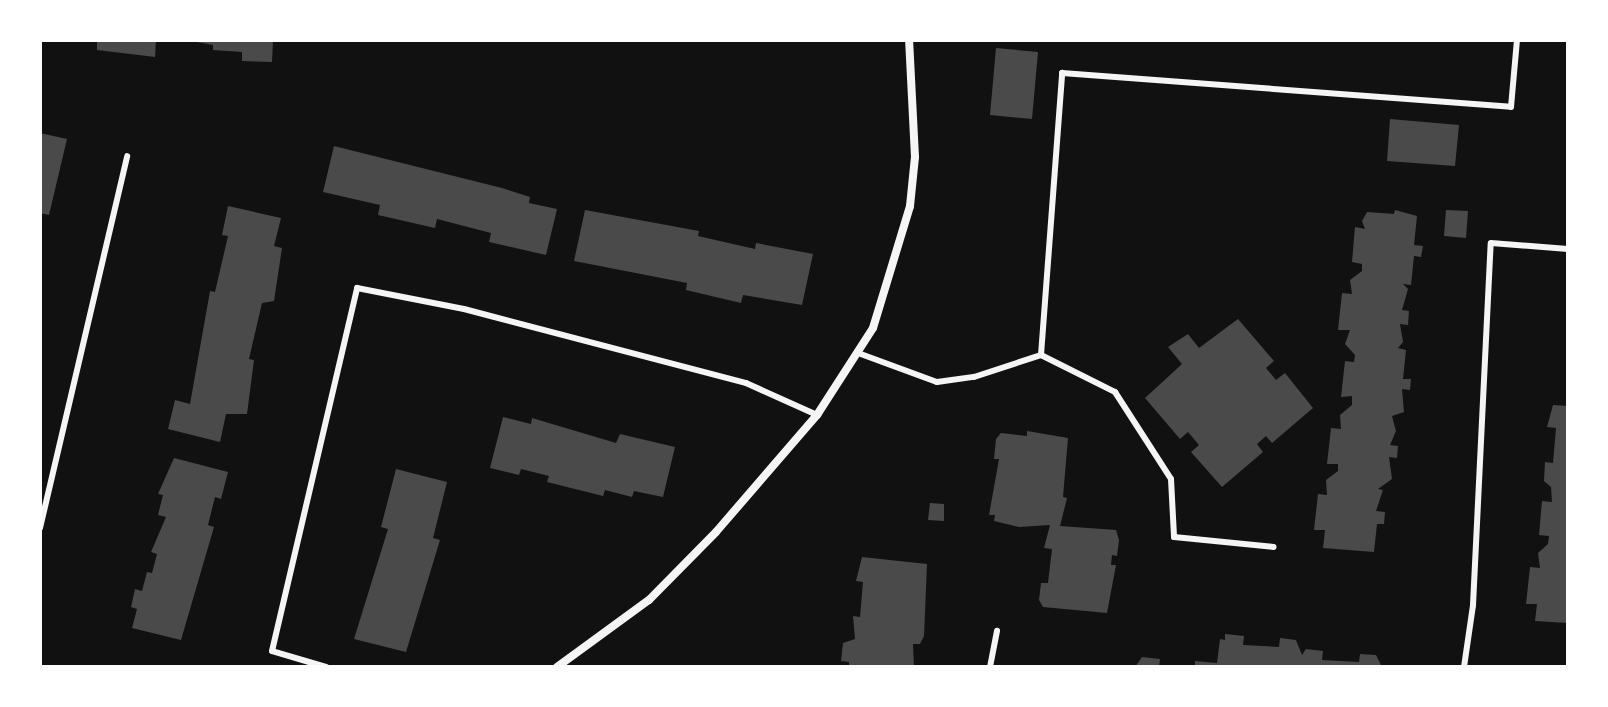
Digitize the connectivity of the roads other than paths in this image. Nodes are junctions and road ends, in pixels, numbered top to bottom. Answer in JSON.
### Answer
{"nodes":[{"id":1,"x":909,"y":40,"type":"edge"},
{"id":2,"x":1517,"y":40,"type":"edge"},
{"id":3,"x":127,"y":156,"type":"dead end"},
{"id":4,"x":1568,"y":249,"type":"edge"},
{"id":5,"x":858,"y":353,"type":"junction"},
{"id":6,"x":1041,"y":355,"type":"junction"},
{"id":7,"x":817,"y":415,"type":"junction"},
{"id":8,"x":40,"y":528,"type":"edge"},
{"id":9,"x":1274,"y":547,"type":"dead end"},
{"id":10,"x":997,"y":631,"type":"dead end"},
{"id":11,"x":326,"y":667,"type":"edge"},
{"id":12,"x":557,"y":667,"type":"edge"},
{"id":13,"x":990,"y":667,"type":"edge"},
{"id":14,"x":1464,"y":667,"type":"edge"}],
"edges":[{"from":1,"to":5,"type":"street"},
{"from":2,"to":6,"type":"lane"},
{"from":3,"to":8,"type":"lane"},
{"from":4,"to":14,"type":"lane"},
{"from":5,"to":6,"type":"lane"},
{"from":5,"to":7,"type":"street"},
{"from":6,"to":9,"type":"lane"},
{"from":7,"to":11,"type":"lane"},
{"from":7,"to":12,"type":"street"},
{"from":10,"to":13,"type":"lane"}]}
